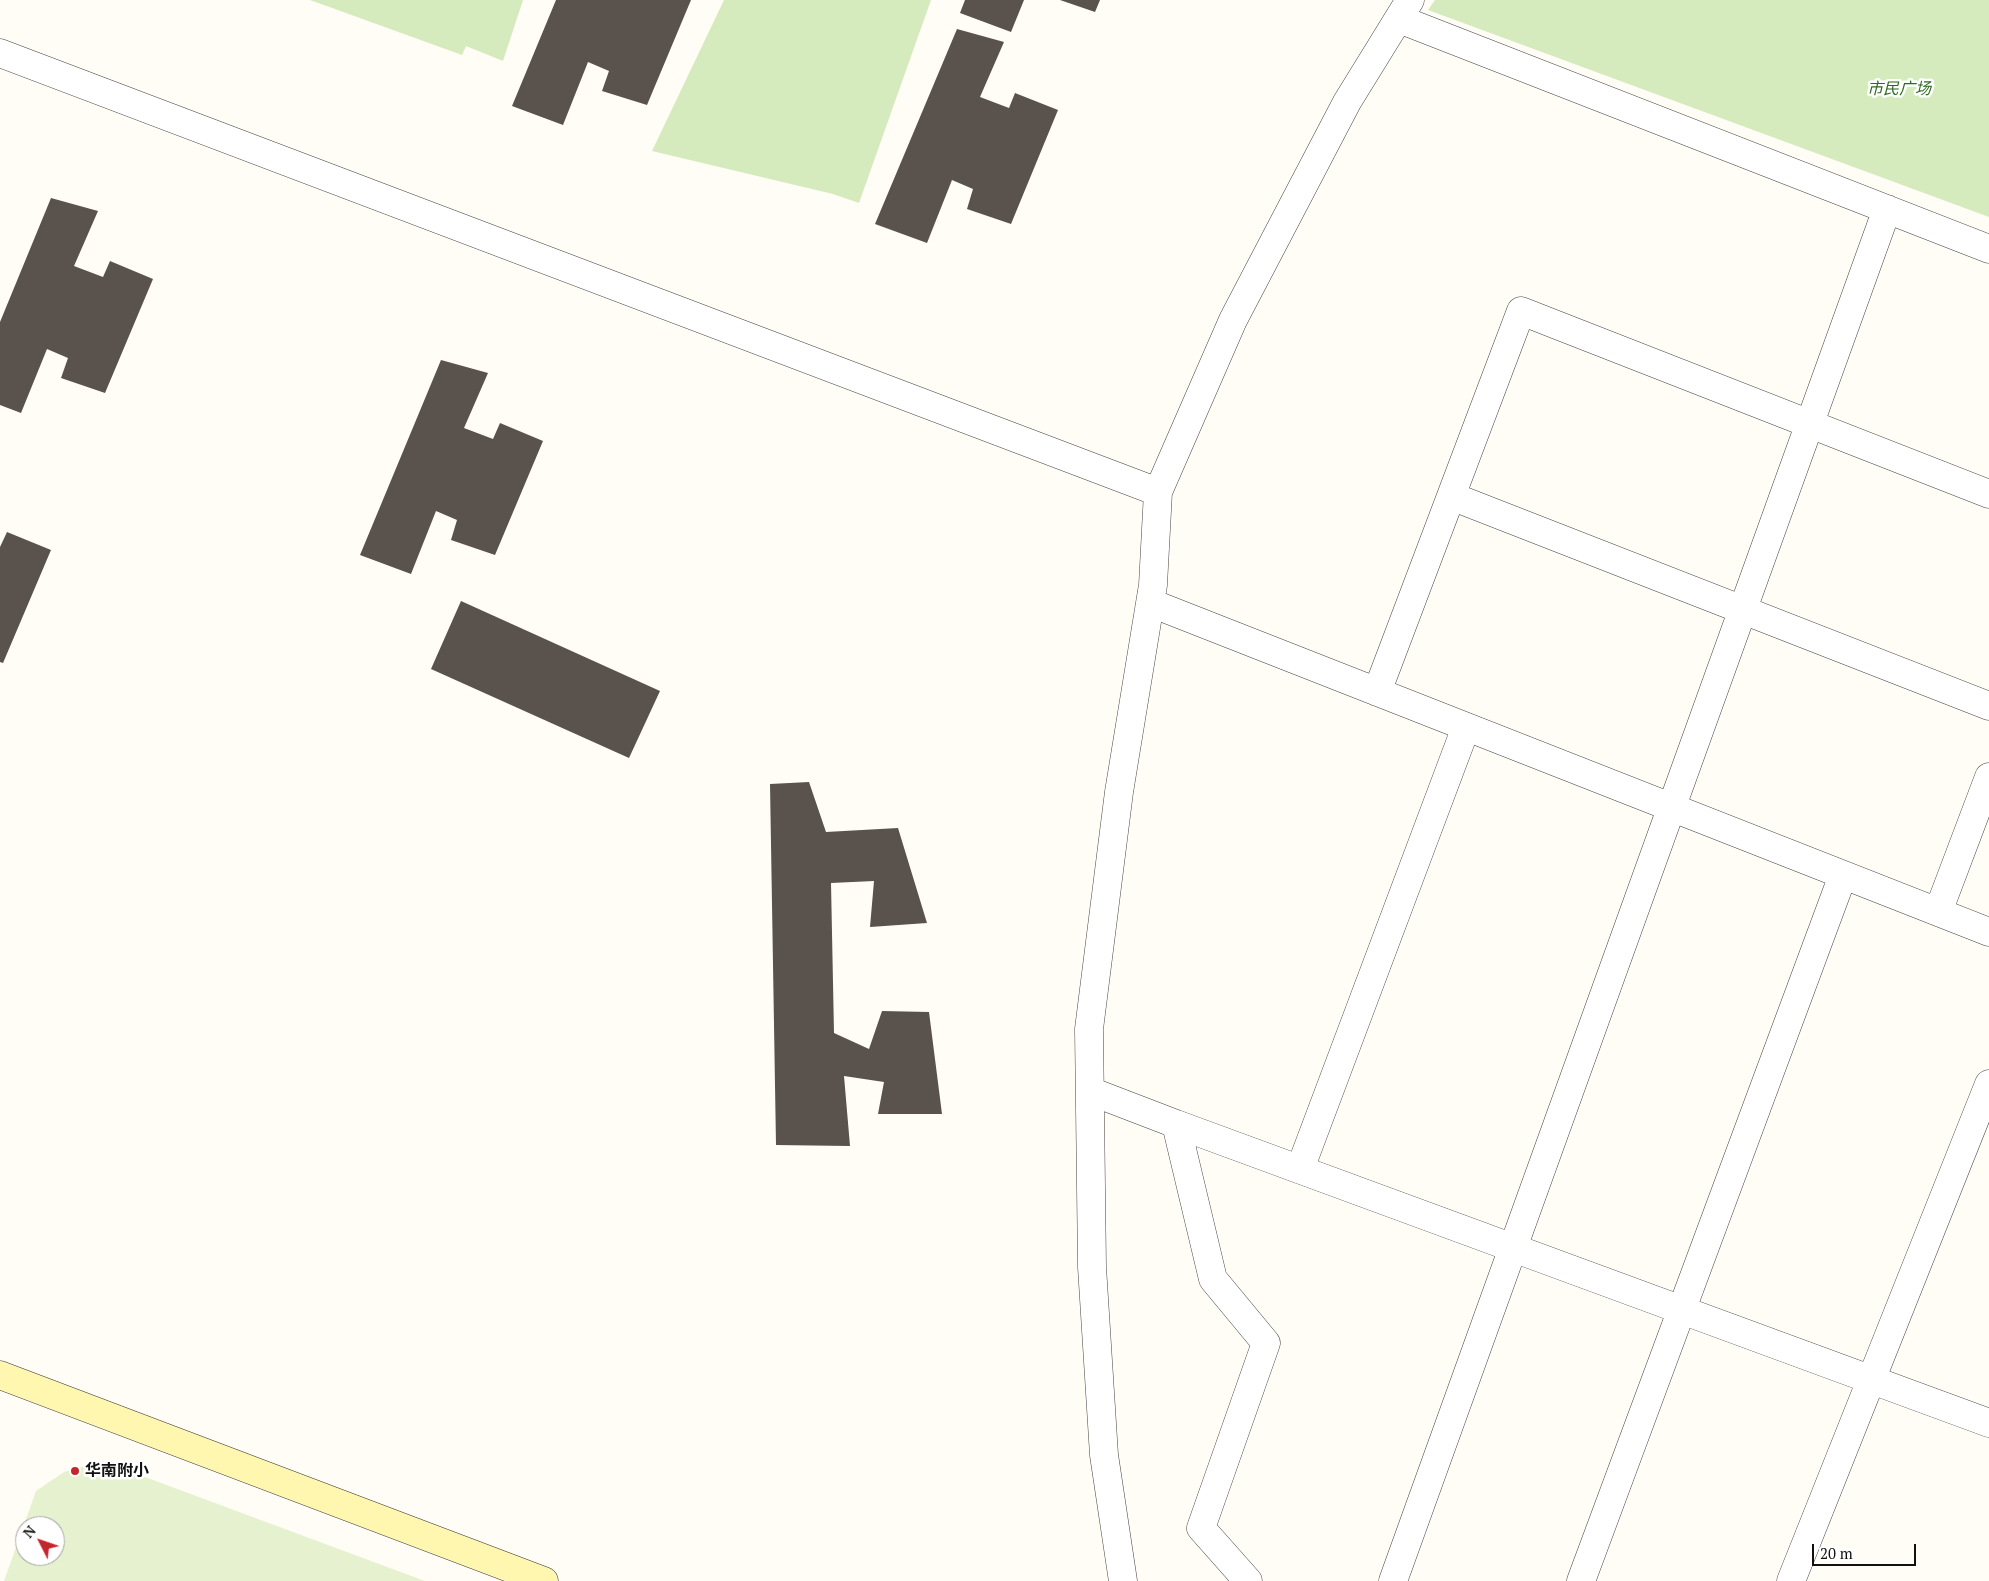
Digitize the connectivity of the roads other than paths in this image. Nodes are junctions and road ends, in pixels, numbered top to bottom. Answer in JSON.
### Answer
{"nodes":[{"id":1,"x":1404,"y":9,"type":"edge"},
{"id":2,"x":0,"y":53,"type":"edge"},
{"id":3,"x":1888,"y":209,"type":"junction"},
{"id":4,"x":1989,"y":249,"type":"edge"},
{"id":5,"x":1158,"y":492,"type":"junction"},
{"id":6,"x":1989,"y":494,"type":"edge"},
{"id":7,"x":1452,"y":496,"type":"junction"},
{"id":8,"x":1151,"y":604,"type":"junction"},
{"id":9,"x":1377,"y":692,"type":"junction"},
{"id":10,"x":1989,"y":706,"type":"edge"},
{"id":11,"x":1466,"y":727,"type":"junction"},
{"id":12,"x":1989,"y":776,"type":"edge"},
{"id":13,"x":1843,"y":875,"type":"junction"},
{"id":14,"x":1938,"y":912,"type":"junction"},
{"id":15,"x":1989,"y":932,"type":"edge"},
{"id":16,"x":1989,"y":1084,"type":"edge"},
{"id":17,"x":1090,"y":1091,"type":"junction"},
{"id":18,"x":1176,"y":1124,"type":"junction"},
{"id":19,"x":1300,"y":1169,"type":"junction"},
{"id":20,"x":0,"y":1375,"type":"edge"},
{"id":21,"x":1989,"y":1423,"type":"edge"},
{"id":22,"x":544,"y":1581,"type":"edge"},
{"id":23,"x":1123,"y":1581,"type":"edge"},
{"id":24,"x":1248,"y":1581,"type":"edge"},
{"id":25,"x":1393,"y":1581,"type":"edge"},
{"id":26,"x":1581,"y":1581,"type":"edge"},
{"id":27,"x":1791,"y":1581,"type":"edge"}],
"edges":[{"from":1,"to":3,"type":"street"},
{"from":1,"to":5,"type":"street"},
{"from":2,"to":5,"type":"street"},
{"from":3,"to":4,"type":"street"},
{"from":3,"to":25,"type":"street"},
{"from":5,"to":8,"type":"street"},
{"from":6,"to":7,"type":"street"},
{"from":7,"to":9,"type":"street"},
{"from":7,"to":10,"type":"street"},
{"from":8,"to":9,"type":"street"},
{"from":8,"to":17,"type":"street"},
{"from":9,"to":11,"type":"street"},
{"from":11,"to":13,"type":"street"},
{"from":11,"to":19,"type":"street"},
{"from":12,"to":14,"type":"street"},
{"from":13,"to":14,"type":"street"},
{"from":13,"to":26,"type":"street"},
{"from":14,"to":15,"type":"street"},
{"from":16,"to":27,"type":"street"},
{"from":17,"to":18,"type":"street"},
{"from":17,"to":23,"type":"street"},
{"from":18,"to":19,"type":"street"},
{"from":18,"to":24,"type":"street"},
{"from":19,"to":21,"type":"street"},
{"from":20,"to":22,"type":"street"}]}
